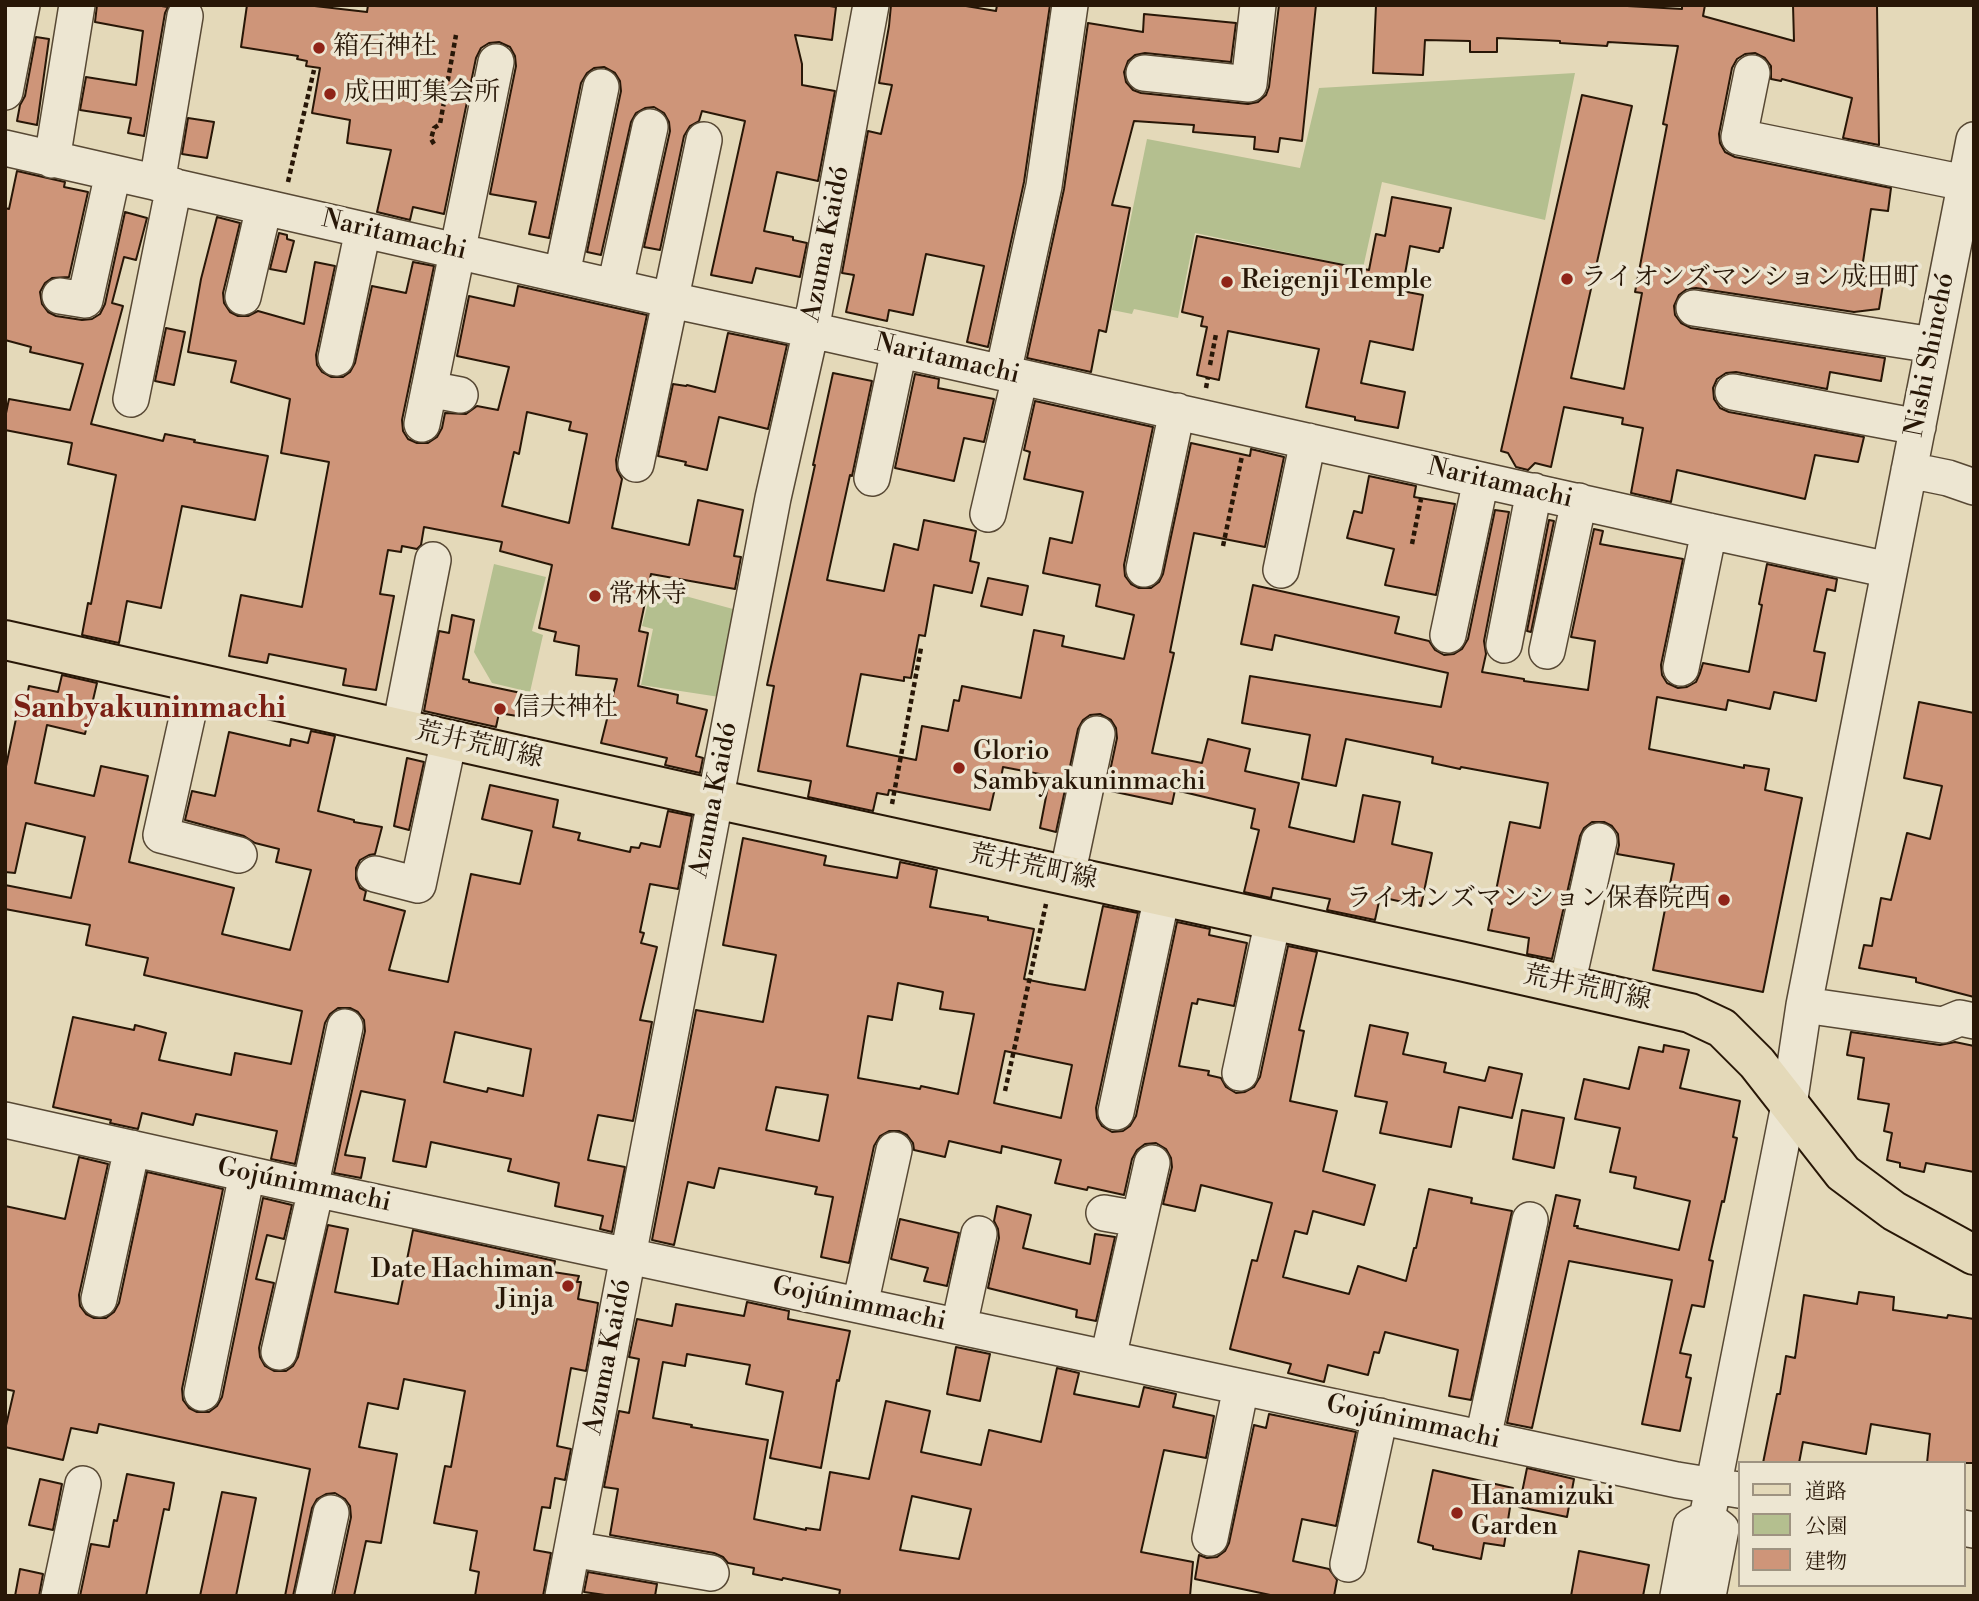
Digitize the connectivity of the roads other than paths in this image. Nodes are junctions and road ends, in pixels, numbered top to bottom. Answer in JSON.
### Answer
{"nodes":[{"id":1,"x":22,"y":5,"type":"edge"},
{"id":2,"x":77,"y":5,"type":"edge"},
{"id":3,"x":871,"y":5,"type":"edge"},
{"id":4,"x":1070,"y":5,"type":"edge"},
{"id":5,"x":1258,"y":5,"type":"edge"},
{"id":6,"x":185,"y":16,"type":"dead end"},
{"id":7,"x":496,"y":62,"type":"dead end"},
{"id":8,"x":1752,"y":73,"type":"dead end"},
{"id":9,"x":1144,"y":74,"type":"dead end"},
{"id":10,"x":601,"y":87,"type":"dead end"},
{"id":11,"x":5,"y":92,"type":"edge"},
{"id":12,"x":650,"y":127,"type":"dead end"},
{"id":13,"x":704,"y":140,"type":"dead end"},
{"id":14,"x":1974,"y":140,"type":"edge"},
{"id":15,"x":5,"y":148,"type":"edge"},
{"id":16,"x":51,"y":160,"type":"junction"},
{"id":17,"x":113,"y":173,"type":"junction"},
{"id":18,"x":166,"y":184,"type":"junction"},
{"id":19,"x":1966,"y":201,"type":"edge"},
{"id":20,"x":273,"y":209,"type":"junction"},
{"id":21,"x":363,"y":230,"type":"junction"},
{"id":22,"x":458,"y":251,"type":"junction"},
{"id":23,"x":562,"y":274,"type":"junction"},
{"id":24,"x":615,"y":287,"type":"junction"},
{"id":25,"x":1959,"y":295,"type":"edge"},
{"id":26,"x":60,"y":296,"type":"dead end"},
{"id":27,"x":243,"y":297,"type":"dead end"},
{"id":28,"x":671,"y":300,"type":"junction"},
{"id":29,"x":1694,"y":308,"type":"dead end"},
{"id":30,"x":811,"y":330,"type":"junction"},
{"id":31,"x":1933,"y":345,"type":"junction"},
{"id":32,"x":899,"y":350,"type":"junction"},
{"id":33,"x":336,"y":358,"type":"dead end"},
{"id":34,"x":1012,"y":375,"type":"junction"},
{"id":35,"x":1733,"y":392,"type":"dead end"},
{"id":36,"x":131,"y":399,"type":"dead end"},
{"id":37,"x":1177,"y":411,"type":"junction"},
{"id":38,"x":422,"y":424,"type":"dead end"},
{"id":39,"x":1918,"y":427,"type":"junction"},
{"id":40,"x":1308,"y":441,"type":"junction"},
{"id":41,"x":636,"y":464,"type":"dead end"},
{"id":42,"x":1909,"y":470,"type":"junction"},
{"id":43,"x":872,"y":478,"type":"dead end"},
{"id":44,"x":1481,"y":480,"type":"junction"},
{"id":45,"x":1974,"y":487,"type":"edge"},
{"id":46,"x":1534,"y":491,"type":"junction"},
{"id":47,"x":1579,"y":501,"type":"junction"},
{"id":48,"x":988,"y":514,"type":"dead end"},
{"id":49,"x":1709,"y":531,"type":"junction"},
{"id":50,"x":433,"y":561,"type":"dead end"},
{"id":51,"x":1144,"y":569,"type":"dead end"},
{"id":52,"x":1281,"y":569,"type":"dead end"},
{"id":53,"x":1889,"y":570,"type":"junction"},
{"id":54,"x":1448,"y":635,"type":"dead end"},
{"id":55,"x":5,"y":640,"type":"edge"},
{"id":56,"x":1504,"y":645,"type":"dead end"},
{"id":57,"x":1547,"y":651,"type":"dead end"},
{"id":58,"x":1681,"y":668,"type":"dead end"},
{"id":59,"x":195,"y":682,"type":"junction"},
{"id":60,"x":400,"y":728,"type":"junction"},
{"id":61,"x":1097,"y":734,"type":"dead end"},
{"id":62,"x":449,"y":738,"type":"junction"},
{"id":63,"x":715,"y":799,"type":"junction"},
{"id":64,"x":1599,"y":841,"type":"dead end"},
{"id":65,"x":239,"y":855,"type":"dead end"},
{"id":66,"x":375,"y":874,"type":"dead end"},
{"id":67,"x":1060,"y":874,"type":"junction"},
{"id":68,"x":1162,"y":896,"type":"junction"},
{"id":69,"x":1273,"y":920,"type":"junction"},
{"id":70,"x":1567,"y":985,"type":"junction"},
{"id":71,"x":1804,"y":1005,"type":"junction"},
{"id":72,"x":1974,"y":1021,"type":"edge"},
{"id":73,"x":345,"y":1027,"type":"dead end"},
{"id":74,"x":1240,"y":1073,"type":"dead end"},
{"id":75,"x":1788,"y":1105,"type":"junction"},
{"id":76,"x":1116,"y":1112,"type":"dead end"},
{"id":77,"x":5,"y":1120,"type":"edge"},
{"id":78,"x":132,"y":1148,"type":"junction"},
{"id":79,"x":894,"y":1150,"type":"dead end"},
{"id":80,"x":1152,"y":1163,"type":"dead end"},
{"id":81,"x":247,"y":1174,"type":"junction"},
{"id":82,"x":313,"y":1189,"type":"junction"},
{"id":83,"x":1104,"y":1213,"type":"dead end"},
{"id":84,"x":1138,"y":1219,"type":"junction"},
{"id":85,"x":1530,"y":1220,"type":"dead end"},
{"id":86,"x":979,"y":1234,"type":"dead end"},
{"id":87,"x":1974,"y":1255,"type":"edge"},
{"id":88,"x":629,"y":1256,"type":"junction"},
{"id":89,"x":99,"y":1299,"type":"dead end"},
{"id":90,"x":860,"y":1306,"type":"junction"},
{"id":91,"x":959,"y":1326,"type":"junction"},
{"id":92,"x":278,"y":1352,"type":"dead end"},
{"id":93,"x":1108,"y":1358,"type":"junction"},
{"id":94,"x":1241,"y":1387,"type":"junction"},
{"id":95,"x":202,"y":1393,"type":"dead end"},
{"id":96,"x":1380,"y":1416,"type":"junction"},
{"id":97,"x":1483,"y":1438,"type":"junction"},
{"id":98,"x":83,"y":1483,"type":"dead end"},
{"id":99,"x":1720,"y":1498,"type":"edge"},
{"id":100,"x":331,"y":1513,"type":"dead end"},
{"id":101,"x":1210,"y":1538,"type":"dead end"},
{"id":102,"x":572,"y":1549,"type":"junction"},
{"id":103,"x":1348,"y":1564,"type":"dead end"},
{"id":104,"x":711,"y":1573,"type":"dead end"},
{"id":105,"x":60,"y":1596,"type":"edge"},
{"id":106,"x":313,"y":1596,"type":"edge"},
{"id":107,"x":563,"y":1596,"type":"edge"},
{"id":108,"x":1678,"y":1596,"type":"edge"},
{"id":109,"x":1708,"y":1596,"type":"edge"}],
"edges":[{"from":1,"to":11,"type":"street"},
{"from":2,"to":16,"type":"street"},
{"from":3,"to":30,"type":"street","name":"Azuma Kaidó"},
{"from":4,"to":34,"type":"street"},
{"from":5,"to":9,"type":"street"},
{"from":6,"to":18,"type":"street"},
{"from":7,"to":22,"type":"street"},
{"from":8,"to":19,"type":"street"},
{"from":10,"to":23,"type":"street"},
{"from":12,"to":24,"type":"street"},
{"from":13,"to":28,"type":"street"},
{"from":14,"to":19,"type":"street","name":"Nishi Shinchó"},
{"from":15,"to":16,"type":"street","name":"Naritamachi"},
{"from":16,"to":17,"type":"street","name":"Naritamachi"},
{"from":17,"to":18,"type":"street","name":"Naritamachi"},
{"from":17,"to":26,"type":"street"},
{"from":18,"to":20,"type":"street","name":"Naritamachi"},
{"from":18,"to":36,"type":"street"},
{"from":19,"to":25,"type":"street","name":"Nishi Shinchó"},
{"from":20,"to":21,"type":"street","name":"Naritamachi"},
{"from":20,"to":27,"type":"street"},
{"from":21,"to":22,"type":"street","name":"Naritamachi"},
{"from":21,"to":33,"type":"street"},
{"from":22,"to":23,"type":"street","name":"Naritamachi"},
{"from":22,"to":38,"type":"street"},
{"from":23,"to":24,"type":"street","name":"Naritamachi"},
{"from":24,"to":28,"type":"street","name":"Naritamachi"},
{"from":25,"to":31,"type":"street","name":"Nishi Shinchó"},
{"from":28,"to":30,"type":"street","name":"Naritamachi"},
{"from":28,"to":41,"type":"street"},
{"from":29,"to":31,"type":"street"},
{"from":30,"to":32,"type":"street","name":"Naritamachi"},
{"from":30,"to":63,"type":"street","name":"Azuma Kaidó"},
{"from":31,"to":39,"type":"street","name":"Nishi Shinchó"},
{"from":32,"to":34,"type":"street","name":"Naritamachi"},
{"from":32,"to":43,"type":"street"},
{"from":34,"to":37,"type":"street","name":"Naritamachi"},
{"from":34,"to":48,"type":"street"},
{"from":35,"to":39,"type":"street"},
{"from":37,"to":40,"type":"street","name":"Naritamachi"},
{"from":37,"to":51,"type":"street"},
{"from":39,"to":42,"type":"street","name":"Nishi Shinchó"},
{"from":40,"to":44,"type":"street","name":"Naritamachi"},
{"from":40,"to":52,"type":"street"},
{"from":42,"to":45,"type":"street"},
{"from":42,"to":53,"type":"street","name":"Nishi Shinchó"},
{"from":44,"to":46,"type":"street","name":"Naritamachi"},
{"from":44,"to":54,"type":"street"},
{"from":46,"to":47,"type":"street","name":"Naritamachi"},
{"from":46,"to":56,"type":"street"},
{"from":47,"to":49,"type":"street","name":"Naritamachi"},
{"from":47,"to":57,"type":"street"},
{"from":49,"to":53,"type":"street","name":"Naritamachi"},
{"from":49,"to":58,"type":"street"},
{"from":50,"to":60,"type":"street"},
{"from":53,"to":71,"type":"street","name":"Nishi Shinchó"},
{"from":55,"to":59,"type":"main road","name":"荒井荒町線"},
{"from":59,"to":60,"type":"main road","name":"荒井荒町線"},
{"from":59,"to":65,"type":"street"},
{"from":60,"to":62,"type":"main road","name":"荒井荒町線"},
{"from":61,"to":67,"type":"street"},
{"from":62,"to":63,"type":"main road","name":"荒井荒町線"},
{"from":62,"to":66,"type":"street"},
{"from":63,"to":67,"type":"main road","name":"荒井荒町線"},
{"from":63,"to":88,"type":"street","name":"Azuma Kaidó"},
{"from":64,"to":70,"type":"street"},
{"from":67,"to":68,"type":"main road","name":"荒井荒町線"},
{"from":68,"to":69,"type":"main road","name":"荒井荒町線"},
{"from":68,"to":76,"type":"street"},
{"from":69,"to":70,"type":"main road","name":"荒井荒町線"},
{"from":69,"to":74,"type":"street"},
{"from":70,"to":75,"type":"main road","name":"荒井荒町線"},
{"from":71,"to":72,"type":"street"},
{"from":71,"to":75,"type":"street","name":"Nishi Shinchó"},
{"from":73,"to":82,"type":"street"},
{"from":75,"to":87,"type":"main road","name":"荒井荒町線"},
{"from":75,"to":99,"type":"street","name":"Nishi Shinchó"},
{"from":77,"to":78,"type":"street","name":"Gojúnimmachi"},
{"from":78,"to":81,"type":"street","name":"Gojúnimmachi"},
{"from":78,"to":89,"type":"street"},
{"from":79,"to":90,"type":"street"},
{"from":80,"to":84,"type":"street"},
{"from":81,"to":82,"type":"street","name":"Gojúnimmachi"},
{"from":81,"to":95,"type":"street"},
{"from":82,"to":88,"type":"street","name":"Gojúnimmachi"},
{"from":82,"to":92,"type":"street"},
{"from":83,"to":84,"type":"street"},
{"from":84,"to":93,"type":"street"},
{"from":85,"to":97,"type":"street"},
{"from":86,"to":91,"type":"street"},
{"from":88,"to":90,"type":"street","name":"Gojúnimmachi"},
{"from":88,"to":102,"type":"street","name":"Azuma Kaidó"},
{"from":90,"to":91,"type":"street","name":"Gojúnimmachi"},
{"from":91,"to":93,"type":"street","name":"Gojúnimmachi"},
{"from":93,"to":94,"type":"street","name":"Gojúnimmachi"},
{"from":94,"to":96,"type":"street","name":"Gojúnimmachi"},
{"from":94,"to":101,"type":"street"},
{"from":96,"to":97,"type":"street","name":"Gojúnimmachi"},
{"from":96,"to":103,"type":"street"},
{"from":97,"to":99,"type":"street","name":"Gojúnimmachi"},
{"from":98,"to":105,"type":"street"},
{"from":99,"to":108,"type":"street"},
{"from":99,"to":109,"type":"street"},
{"from":100,"to":106,"type":"street"},
{"from":102,"to":104,"type":"street"},
{"from":102,"to":107,"type":"street","name":"Azuma Kaidó"}]}
